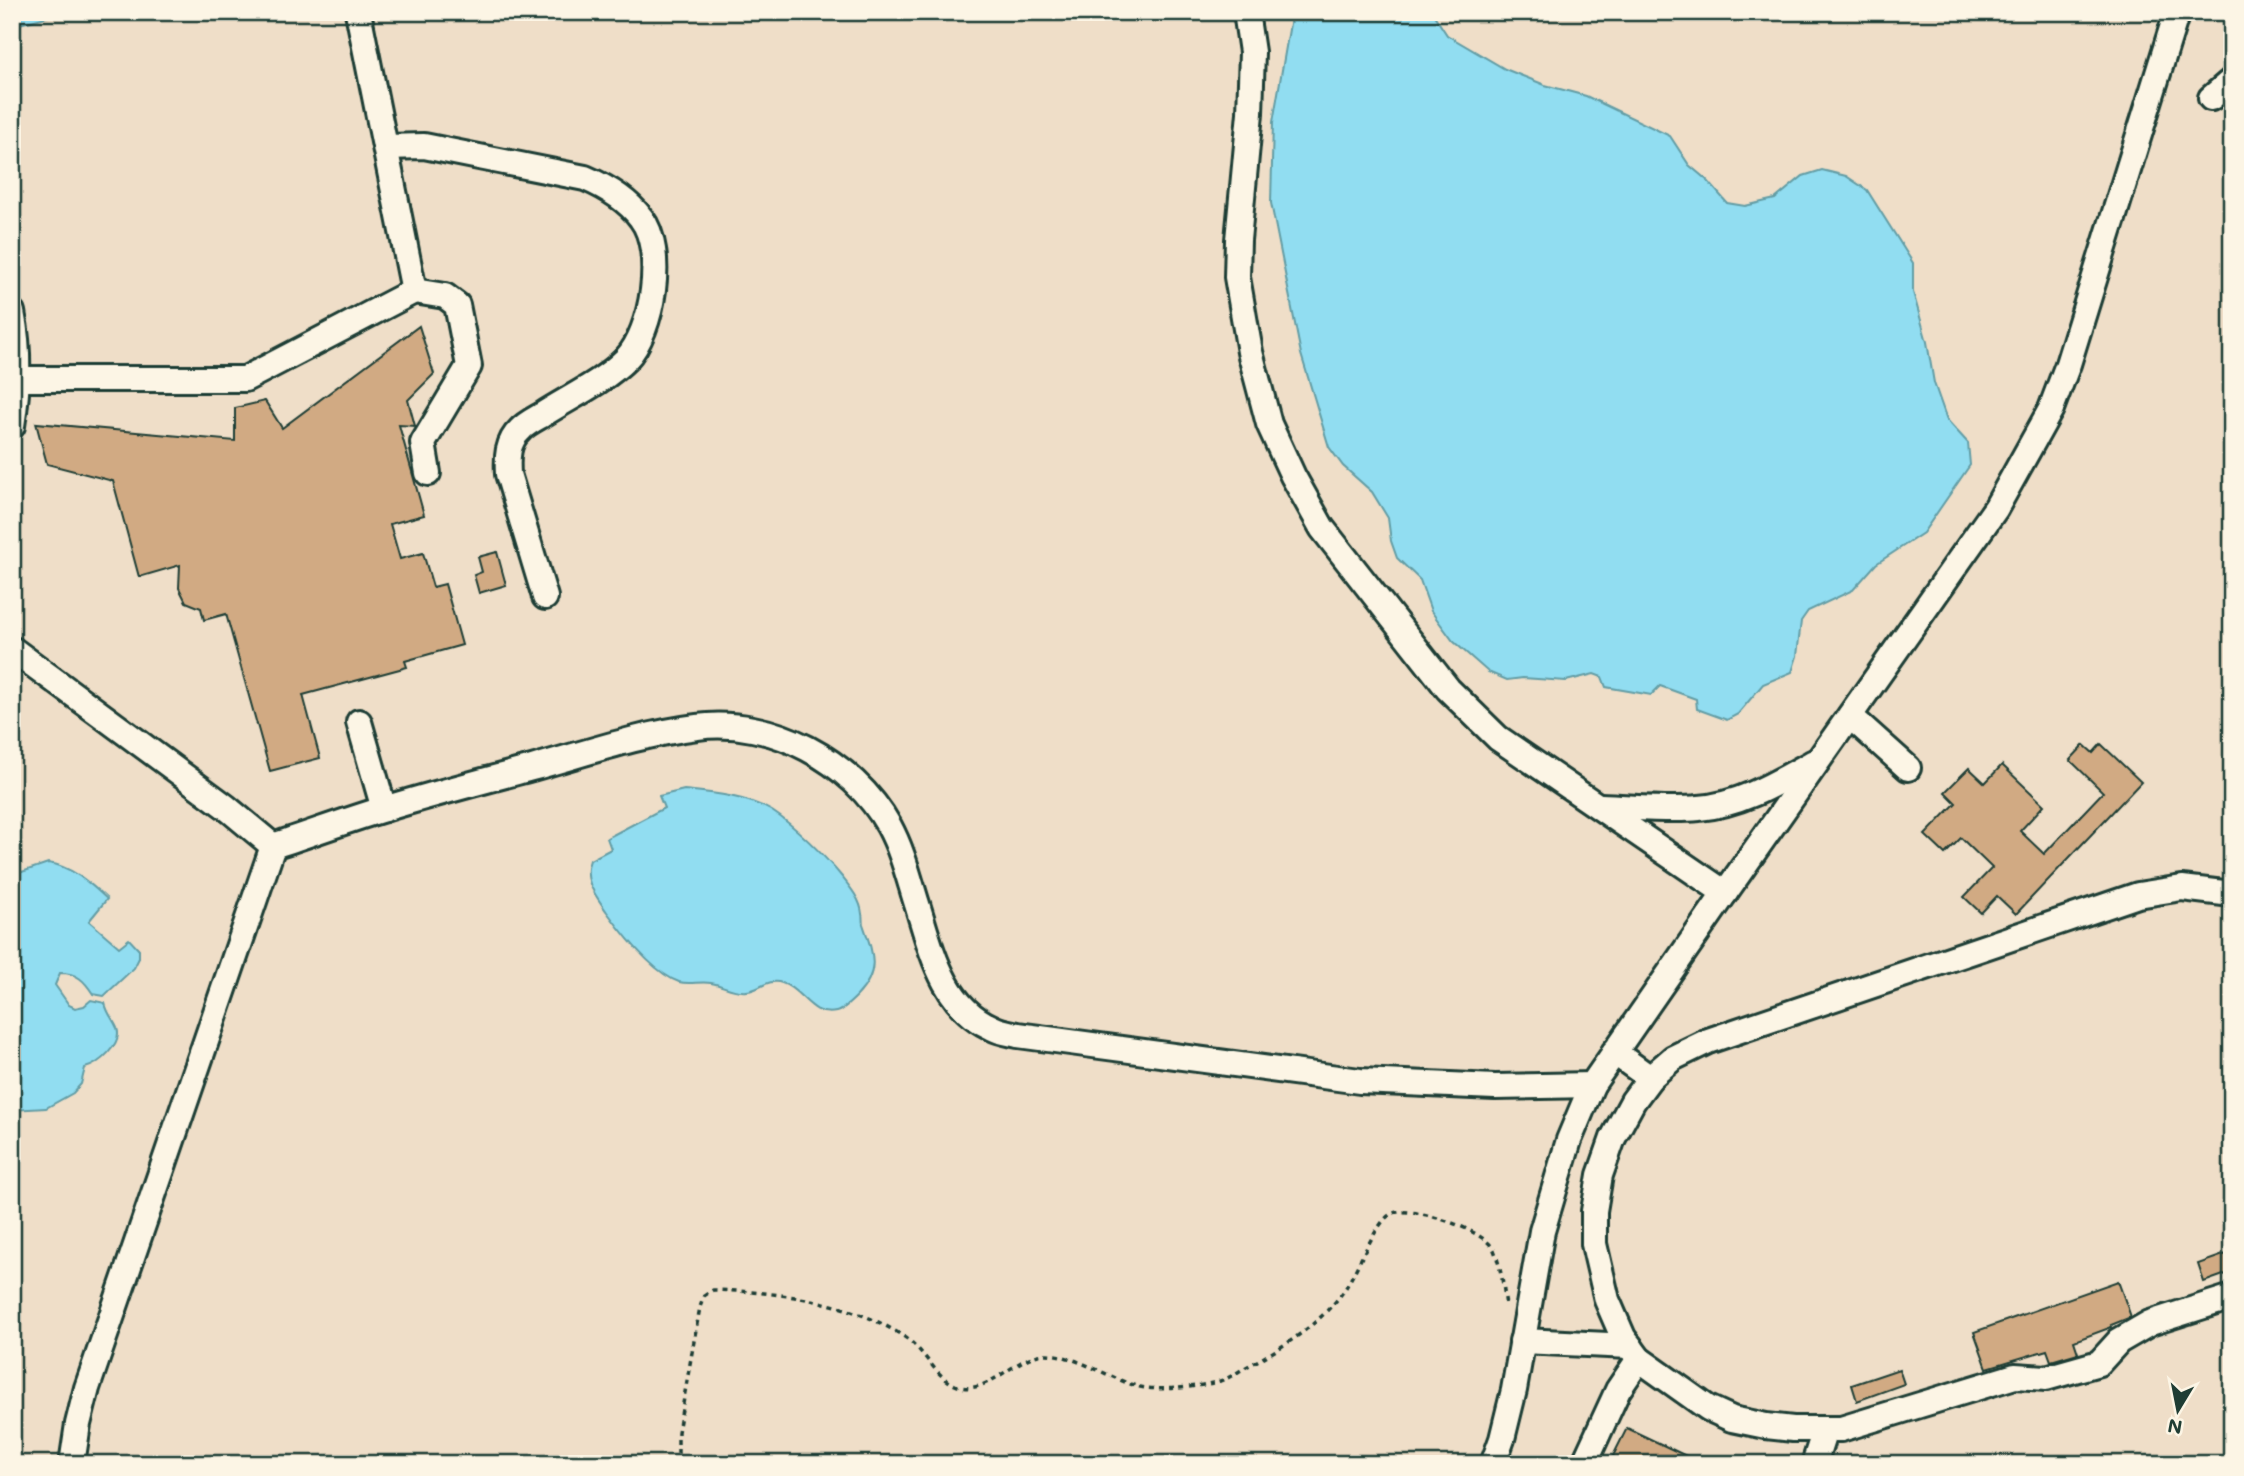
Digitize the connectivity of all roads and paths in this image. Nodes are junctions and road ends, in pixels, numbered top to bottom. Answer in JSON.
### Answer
{"nodes":[{"id":1,"x":358,"y":12,"type":"edge"},
{"id":2,"x":1246,"y":12,"type":"edge"},
{"id":3,"x":2177,"y":12,"type":"edge"},
{"id":4,"x":2232,"y":80,"type":"edge"},
{"id":5,"x":2211,"y":98,"type":"dead end"},
{"id":6,"x":386,"y":147,"type":"junction"},
{"id":7,"x":414,"y":291,"type":"junction"},
{"id":8,"x":12,"y":312,"type":"edge"},
{"id":9,"x":19,"y":379,"type":"junction"},
{"id":10,"x":12,"y":426,"type":"edge"},
{"id":11,"x":428,"y":473,"type":"dead end"},
{"id":12,"x":544,"y":597,"type":"dead end"},
{"id":13,"x":12,"y":649,"type":"edge"},
{"id":14,"x":1850,"y":716,"type":"junction"},
{"id":15,"x":359,"y":722,"type":"dead end"},
{"id":16,"x":1821,"y":758,"type":"junction"},
{"id":17,"x":1908,"y":768,"type":"dead end"},
{"id":18,"x":1601,"y":806,"type":"junction"},
{"id":19,"x":384,"y":809,"type":"junction"},
{"id":20,"x":273,"y":846,"type":"junction"},
{"id":21,"x":1725,"y":893,"type":"junction"},
{"id":22,"x":2230,"y":894,"type":"edge"},
{"id":23,"x":1614,"y":1052,"type":"junction"},
{"id":24,"x":1650,"y":1078,"type":"junction"},
{"id":25,"x":1592,"y":1085,"type":"junction"},
{"id":26,"x":2232,"y":1297,"type":"edge"},
{"id":27,"x":1522,"y":1341,"type":"junction"},
{"id":28,"x":1634,"y":1352,"type":"junction"},
{"id":29,"x":1825,"y":1430,"type":"junction"},
{"id":30,"x":72,"y":1464,"type":"edge"},
{"id":31,"x":678,"y":1464,"type":"edge"},
{"id":32,"x":1493,"y":1464,"type":"edge"},
{"id":33,"x":1584,"y":1464,"type":"edge"},
{"id":34,"x":1814,"y":1464,"type":"edge"}],
"edges":[{"from":1,"to":6,"type":"street"},
{"from":2,"to":18,"type":"street"},
{"from":3,"to":14,"type":"street"},
{"from":4,"to":5,"type":"street"},
{"from":6,"to":7,"type":"street"},
{"from":6,"to":12,"type":"street"},
{"from":7,"to":9,"type":"street"},
{"from":7,"to":11,"type":"street"},
{"from":8,"to":9,"type":"street"},
{"from":9,"to":10,"type":"street"},
{"from":13,"to":20,"type":"street"},
{"from":14,"to":16,"type":"street"},
{"from":14,"to":17,"type":"street"},
{"from":15,"to":19,"type":"street"},
{"from":16,"to":18,"type":"street"},
{"from":16,"to":21,"type":"street"},
{"from":18,"to":21,"type":"street"},
{"from":19,"to":20,"type":"street"},
{"from":19,"to":25,"type":"street"},
{"from":20,"to":30,"type":"street"},
{"from":21,"to":23,"type":"street"},
{"from":22,"to":24,"type":"street"},
{"from":23,"to":24,"type":"street"},
{"from":23,"to":25,"type":"street"},
{"from":24,"to":28,"type":"street"},
{"from":25,"to":27,"type":"street"},
{"from":26,"to":29,"type":"street"},
{"from":27,"to":28,"type":"street"},
{"from":27,"to":31,"type":"path"},
{"from":27,"to":32,"type":"street"},
{"from":28,"to":29,"type":"street"},
{"from":28,"to":33,"type":"street"},
{"from":29,"to":34,"type":"street"}]}
